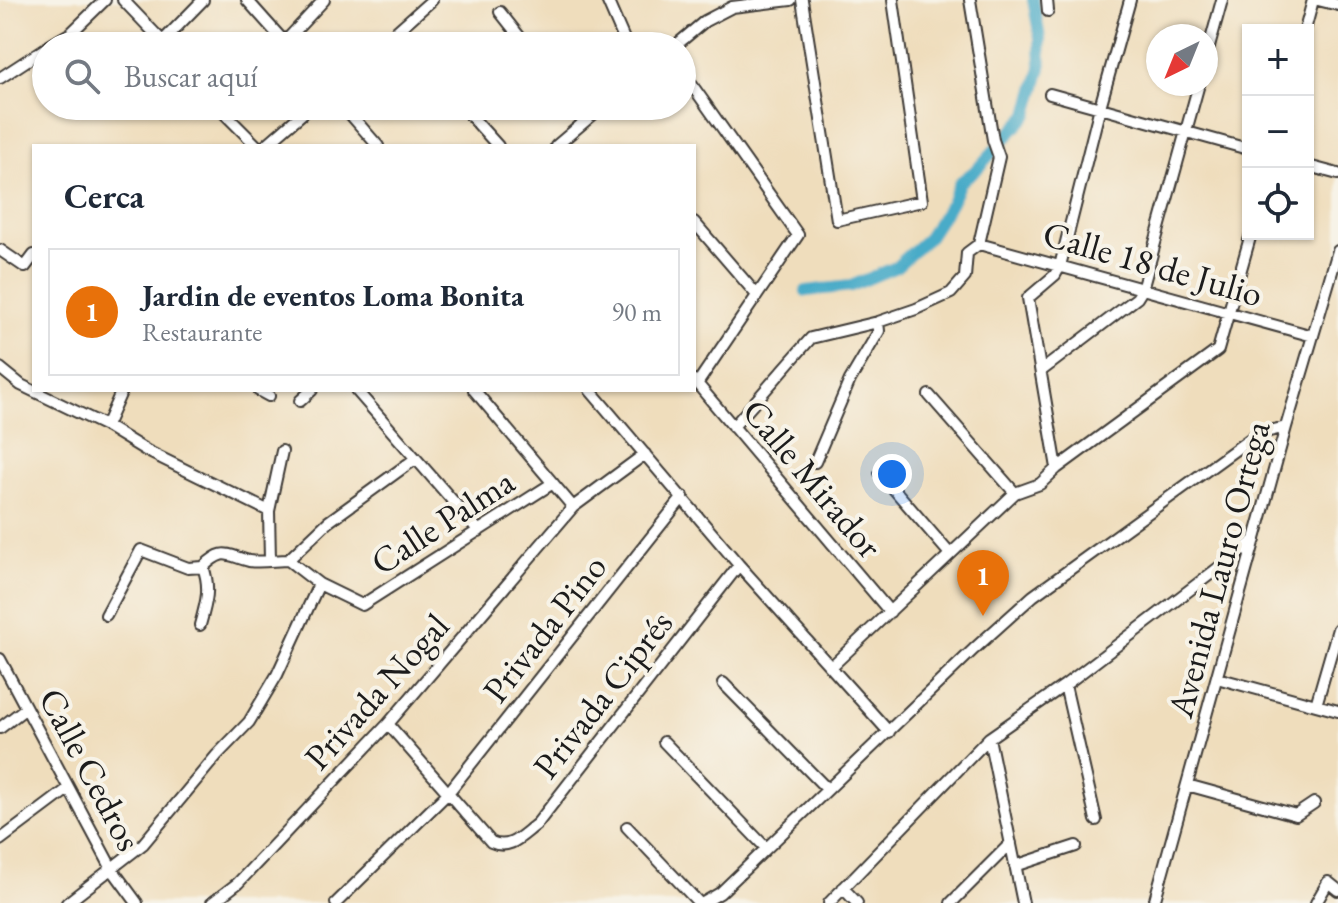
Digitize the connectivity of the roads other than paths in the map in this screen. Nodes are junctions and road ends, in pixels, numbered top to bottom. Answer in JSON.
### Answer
{"nodes":[{"id":1,"x":105,"y":0,"type":"edge"},
{"id":2,"x":123,"y":0,"type":"edge"},
{"id":3,"x":203,"y":0,"type":"edge"},
{"id":4,"x":247,"y":0,"type":"edge"},
{"id":5,"x":324,"y":0,"type":"edge"},
{"id":6,"x":432,"y":0,"type":"edge"},
{"id":7,"x":607,"y":0,"type":"edge"},
{"id":8,"x":791,"y":0,"type":"edge"},
{"id":9,"x":802,"y":0,"type":"edge"},
{"id":10,"x":893,"y":0,"type":"edge"},
{"id":11,"x":970,"y":0,"type":"edge"},
{"id":12,"x":1130,"y":0,"type":"edge"},
{"id":13,"x":1222,"y":0,"type":"edge"},
{"id":14,"x":1316,"y":0,"type":"edge"},
{"id":15,"x":1338,"y":5,"type":"edge"},
{"id":16,"x":500,"y":12,"type":"dead end"},
{"id":17,"x":1215,"y":24,"type":"edge"},
{"id":18,"x":1307,"y":24,"type":"edge"},
{"id":19,"x":72,"y":32,"type":"edge"},
{"id":20,"x":154,"y":32,"type":"edge"},
{"id":21,"x":175,"y":32,"type":"edge"},
{"id":22,"x":274,"y":32,"type":"edge"},
{"id":23,"x":296,"y":32,"type":"edge"},
{"id":24,"x":396,"y":32,"type":"edge"},
{"id":25,"x":516,"y":32,"type":"edge"},
{"id":26,"x":621,"y":32,"type":"edge"},
{"id":27,"x":692,"y":32,"type":"edge"},
{"id":28,"x":32,"y":57,"type":"edge"},
{"id":29,"x":0,"y":78,"type":"edge"},
{"id":30,"x":696,"y":91,"type":"edge"},
{"id":31,"x":1050,"y":94,"type":"dead end"},
{"id":32,"x":1196,"y":96,"type":"edge"},
{"id":33,"x":1100,"y":107,"type":"junction"},
{"id":34,"x":233,"y":120,"type":"edge"},
{"id":35,"x":295,"y":120,"type":"edge"},
{"id":36,"x":355,"y":120,"type":"edge"},
{"id":37,"x":475,"y":120,"type":"edge"},
{"id":38,"x":586,"y":120,"type":"edge"},
{"id":39,"x":1185,"y":132,"type":"junction"},
{"id":40,"x":255,"y":144,"type":"edge"},
{"id":41,"x":267,"y":144,"type":"edge"},
{"id":42,"x":376,"y":144,"type":"edge"},
{"id":43,"x":496,"y":144,"type":"edge"},
{"id":44,"x":558,"y":144,"type":"edge"},
{"id":45,"x":1242,"y":147,"type":"edge"},
{"id":46,"x":1314,"y":168,"type":"edge"},
{"id":47,"x":1338,"y":174,"type":"edge"},
{"id":48,"x":696,"y":224,"type":"edge"},
{"id":49,"x":1249,"y":240,"type":"edge"},
{"id":50,"x":979,"y":244,"type":"junction"},
{"id":51,"x":0,"y":250,"type":"edge"},
{"id":52,"x":1338,"y":251,"type":"edge"},
{"id":53,"x":32,"y":258,"type":"edge"},
{"id":54,"x":1060,"y":266,"type":"junction"},
{"id":55,"x":1142,"y":290,"type":"junction"},
{"id":56,"x":756,"y":294,"type":"junction"},
{"id":57,"x":1228,"y":314,"type":"junction"},
{"id":58,"x":878,"y":322,"type":"junction"},
{"id":59,"x":1313,"y":336,"type":"junction"},
{"id":60,"x":0,"y":368,"type":"edge"},
{"id":61,"x":1041,"y":371,"type":"junction"},
{"id":62,"x":696,"y":382,"type":"edge"},
{"id":63,"x":32,"y":390,"type":"edge"},
{"id":64,"x":36,"y":392,"type":"edge"},
{"id":65,"x":121,"y":392,"type":"edge"},
{"id":66,"x":262,"y":392,"type":"edge"},
{"id":67,"x":310,"y":392,"type":"edge"},
{"id":68,"x":358,"y":392,"type":"edge"},
{"id":69,"x":476,"y":392,"type":"edge"},
{"id":70,"x":592,"y":392,"type":"edge"},
{"id":71,"x":929,"y":395,"type":"dead end"},
{"id":72,"x":269,"y":396,"type":"dead end"},
{"id":73,"x":300,"y":401,"type":"dead end"},
{"id":74,"x":106,"y":426,"type":"junction"},
{"id":75,"x":733,"y":427,"type":"junction"},
{"id":76,"x":1286,"y":427,"type":"junction"},
{"id":77,"x":282,"y":451,"type":"dead end"},
{"id":78,"x":645,"y":454,"type":"junction"},
{"id":79,"x":415,"y":459,"type":"junction"},
{"id":80,"x":815,"y":462,"type":"dead end"},
{"id":81,"x":1057,"y":468,"type":"junction"},
{"id":82,"x":880,"y":473,"type":"dead end"},
{"id":83,"x":553,"y":483,"type":"junction"},
{"id":84,"x":1015,"y":493,"type":"junction"},
{"id":85,"x":683,"y":497,"type":"junction"},
{"id":86,"x":573,"y":507,"type":"junction"},
{"id":87,"x":269,"y":511,"type":"junction"},
{"id":88,"x":479,"y":531,"type":"junction"},
{"id":89,"x":1255,"y":540,"type":"junction"},
{"id":90,"x":950,"y":554,"type":"junction"},
{"id":91,"x":270,"y":560,"type":"junction"},
{"id":92,"x":288,"y":560,"type":"junction"},
{"id":93,"x":739,"y":565,"type":"junction"},
{"id":94,"x":203,"y":567,"type":"junction"},
{"id":95,"x":319,"y":584,"type":"junction"},
{"id":96,"x":890,"y":612,"type":"junction"},
{"id":97,"x":106,"y":615,"type":"dead end"},
{"id":98,"x":200,"y":625,"type":"dead end"},
{"id":99,"x":1338,"y":629,"type":"edge"},
{"id":100,"x":0,"y":659,"type":"edge"},
{"id":101,"x":832,"y":666,"type":"junction"},
{"id":102,"x":1217,"y":678,"type":"junction"},
{"id":103,"x":723,"y":683,"type":"dead end"},
{"id":104,"x":1065,"y":685,"type":"junction"},
{"id":105,"x":1316,"y":705,"type":"junction"},
{"id":106,"x":26,"y":708,"type":"junction"},
{"id":107,"x":1338,"y":711,"type":"edge"},
{"id":108,"x":388,"y":724,"type":"junction"},
{"id":109,"x":0,"y":728,"type":"edge"},
{"id":110,"x":889,"y":732,"type":"junction"},
{"id":111,"x":989,"y":738,"type":"junction"},
{"id":112,"x":664,"y":742,"type":"dead end"},
{"id":113,"x":1187,"y":785,"type":"junction"},
{"id":114,"x":68,"y":789,"type":"junction"},
{"id":115,"x":827,"y":789,"type":"junction"},
{"id":116,"x":448,"y":793,"type":"junction"},
{"id":117,"x":1314,"y":803,"type":"dead end"},
{"id":118,"x":1096,"y":820,"type":"dead end"},
{"id":119,"x":627,"y":827,"type":"dead end"},
{"id":120,"x":0,"y":840,"type":"edge"},
{"id":121,"x":1011,"y":843,"type":"junction"},
{"id":122,"x":1076,"y":846,"type":"dead end"},
{"id":123,"x":766,"y":848,"type":"junction"},
{"id":124,"x":1015,"y":866,"type":"junction"},
{"id":125,"x":112,"y":869,"type":"junction"},
{"id":126,"x":843,"y":888,"type":"junction"},
{"id":127,"x":1338,"y":890,"type":"edge"},
{"id":128,"x":67,"y":903,"type":"edge"},
{"id":129,"x":137,"y":903,"type":"edge"},
{"id":130,"x":212,"y":903,"type":"edge"},
{"id":131,"x":336,"y":903,"type":"edge"},
{"id":132,"x":701,"y":903,"type":"edge"},
{"id":133,"x":829,"y":903,"type":"edge"},
{"id":134,"x":857,"y":903,"type":"edge"},
{"id":135,"x":951,"y":903,"type":"edge"},
{"id":136,"x":1023,"y":903,"type":"edge"},
{"id":137,"x":1154,"y":903,"type":"edge"},
{"id":138,"x":1316,"y":903,"type":"edge"}],
"edges":[{"from":1,"to":19,"type":"street"},
{"from":2,"to":20,"type":"street"},
{"from":3,"to":21,"type":"street"},
{"from":4,"to":22,"type":"street"},
{"from":5,"to":23,"type":"street"},
{"from":6,"to":24,"type":"street"},
{"from":7,"to":26,"type":"street"},
{"from":8,"to":27,"type":"street"},
{"from":9,"to":10,"type":"street"},
{"from":11,"to":50,"type":"street"},
{"from":12,"to":33,"type":"street"},
{"from":13,"to":17,"type":"street"},
{"from":14,"to":15,"type":"street"},
{"from":14,"to":18,"type":"street"},
{"from":16,"to":25,"type":"street"},
{"from":28,"to":29,"type":"street"},
{"from":30,"to":56,"type":"street"},
{"from":31,"to":33,"type":"street"},
{"from":32,"to":39,"type":"street"},
{"from":33,"to":39,"type":"street"},
{"from":33,"to":54,"type":"street"},
{"from":34,"to":40,"type":"street"},
{"from":35,"to":41,"type":"street"},
{"from":36,"to":42,"type":"street"},
{"from":37,"to":43,"type":"street"},
{"from":38,"to":44,"type":"street"},
{"from":39,"to":45,"type":"street"},
{"from":39,"to":55,"type":"street"},
{"from":46,"to":47,"type":"street"},
{"from":48,"to":56,"type":"street"},
{"from":49,"to":57,"type":"street"},
{"from":50,"to":54,"type":"street","name":"Calle 18 de Julio"},
{"from":50,"to":58,"type":"street"},
{"from":51,"to":53,"type":"street"},
{"from":52,"to":59,"type":"street","name":"Avenida Lauro Ortega"},
{"from":54,"to":55,"type":"street","name":"Calle 18 de Julio"},
{"from":54,"to":61,"type":"street"},
{"from":55,"to":57,"type":"street","name":"Calle 18 de Julio"},
{"from":55,"to":61,"type":"street"},
{"from":56,"to":62,"type":"street"},
{"from":57,"to":59,"type":"street","name":"Calle 18 de Julio"},
{"from":57,"to":81,"type":"street"},
{"from":58,"to":75,"type":"street"},
{"from":58,"to":80,"type":"street"},
{"from":59,"to":76,"type":"street","name":"Avenida Lauro Ortega"},
{"from":60,"to":63,"type":"street"},
{"from":61,"to":81,"type":"street"},
{"from":62,"to":75,"type":"street","name":"Calle Mirador"},
{"from":64,"to":74,"type":"street"},
{"from":65,"to":74,"type":"street"},
{"from":66,"to":72,"type":"street"},
{"from":67,"to":73,"type":"street"},
{"from":68,"to":79,"type":"street"},
{"from":69,"to":83,"type":"street"},
{"from":70,"to":78,"type":"street"},
{"from":71,"to":84,"type":"street"},
{"from":74,"to":87,"type":"street"},
{"from":75,"to":96,"type":"street","name":"Calle Mirador"},
{"from":76,"to":89,"type":"street","name":"Avenida Lauro Ortega"},
{"from":76,"to":110,"type":"street"},
{"from":77,"to":87,"type":"street"},
{"from":78,"to":85,"type":"street"},
{"from":78,"to":86,"type":"street","name":"Privada Nogal"},
{"from":79,"to":88,"type":"street"},
{"from":79,"to":92,"type":"street"},
{"from":81,"to":84,"type":"street"},
{"from":82,"to":90,"type":"street"},
{"from":83,"to":86,"type":"street"},
{"from":83,"to":88,"type":"street","name":"Calle Palma"},
{"from":84,"to":90,"type":"street"},
{"from":85,"to":93,"type":"street"},
{"from":85,"to":116,"type":"street","name":"Privada Pino"},
{"from":86,"to":108,"type":"street","name":"Privada Nogal"},
{"from":87,"to":91,"type":"street"},
{"from":88,"to":95,"type":"street","name":"Calle Palma"},
{"from":89,"to":102,"type":"street","name":"Avenida Lauro Ortega"},
{"from":89,"to":104,"type":"street"},
{"from":90,"to":96,"type":"street"},
{"from":91,"to":92,"type":"street"},
{"from":91,"to":94,"type":"street"},
{"from":92,"to":95,"type":"street"},
{"from":93,"to":101,"type":"street"},
{"from":93,"to":116,"type":"street","name":"Privada Ciprés"},
{"from":94,"to":97,"type":"street"},
{"from":94,"to":98,"type":"street"},
{"from":95,"to":125,"type":"street"},
{"from":96,"to":101,"type":"street"},
{"from":99,"to":105,"type":"street"},
{"from":100,"to":106,"type":"street","name":"Calle Cedros"},
{"from":101,"to":110,"type":"street"},
{"from":102,"to":105,"type":"street"},
{"from":102,"to":113,"type":"street","name":"Avenida Lauro Ortega"},
{"from":103,"to":115,"type":"street"},
{"from":104,"to":111,"type":"street"},
{"from":104,"to":118,"type":"street"},
{"from":105,"to":107,"type":"street"},
{"from":106,"to":109,"type":"street"},
{"from":106,"to":114,"type":"street","name":"Calle Cedros"},
{"from":108,"to":116,"type":"street"},
{"from":108,"to":130,"type":"street","name":"Privada Nogal"},
{"from":110,"to":115,"type":"street"},
{"from":111,"to":121,"type":"street"},
{"from":111,"to":126,"type":"street"},
{"from":112,"to":123,"type":"street"},
{"from":113,"to":117,"type":"street"},
{"from":113,"to":137,"type":"street","name":"Avenida Lauro Ortega"},
{"from":114,"to":120,"type":"street"},
{"from":114,"to":125,"type":"street","name":"Calle Cedros"},
{"from":115,"to":123,"type":"street"},
{"from":116,"to":131,"type":"street","name":"Privada Pino"},
{"from":119,"to":132,"type":"street"},
{"from":121,"to":124,"type":"street"},
{"from":121,"to":135,"type":"street"},
{"from":122,"to":124,"type":"street"},
{"from":123,"to":132,"type":"street"},
{"from":124,"to":136,"type":"street"},
{"from":125,"to":128,"type":"street"},
{"from":125,"to":129,"type":"street","name":"Calle Cedros"},
{"from":126,"to":133,"type":"street"},
{"from":126,"to":134,"type":"street"},
{"from":127,"to":138,"type":"street"}]}
